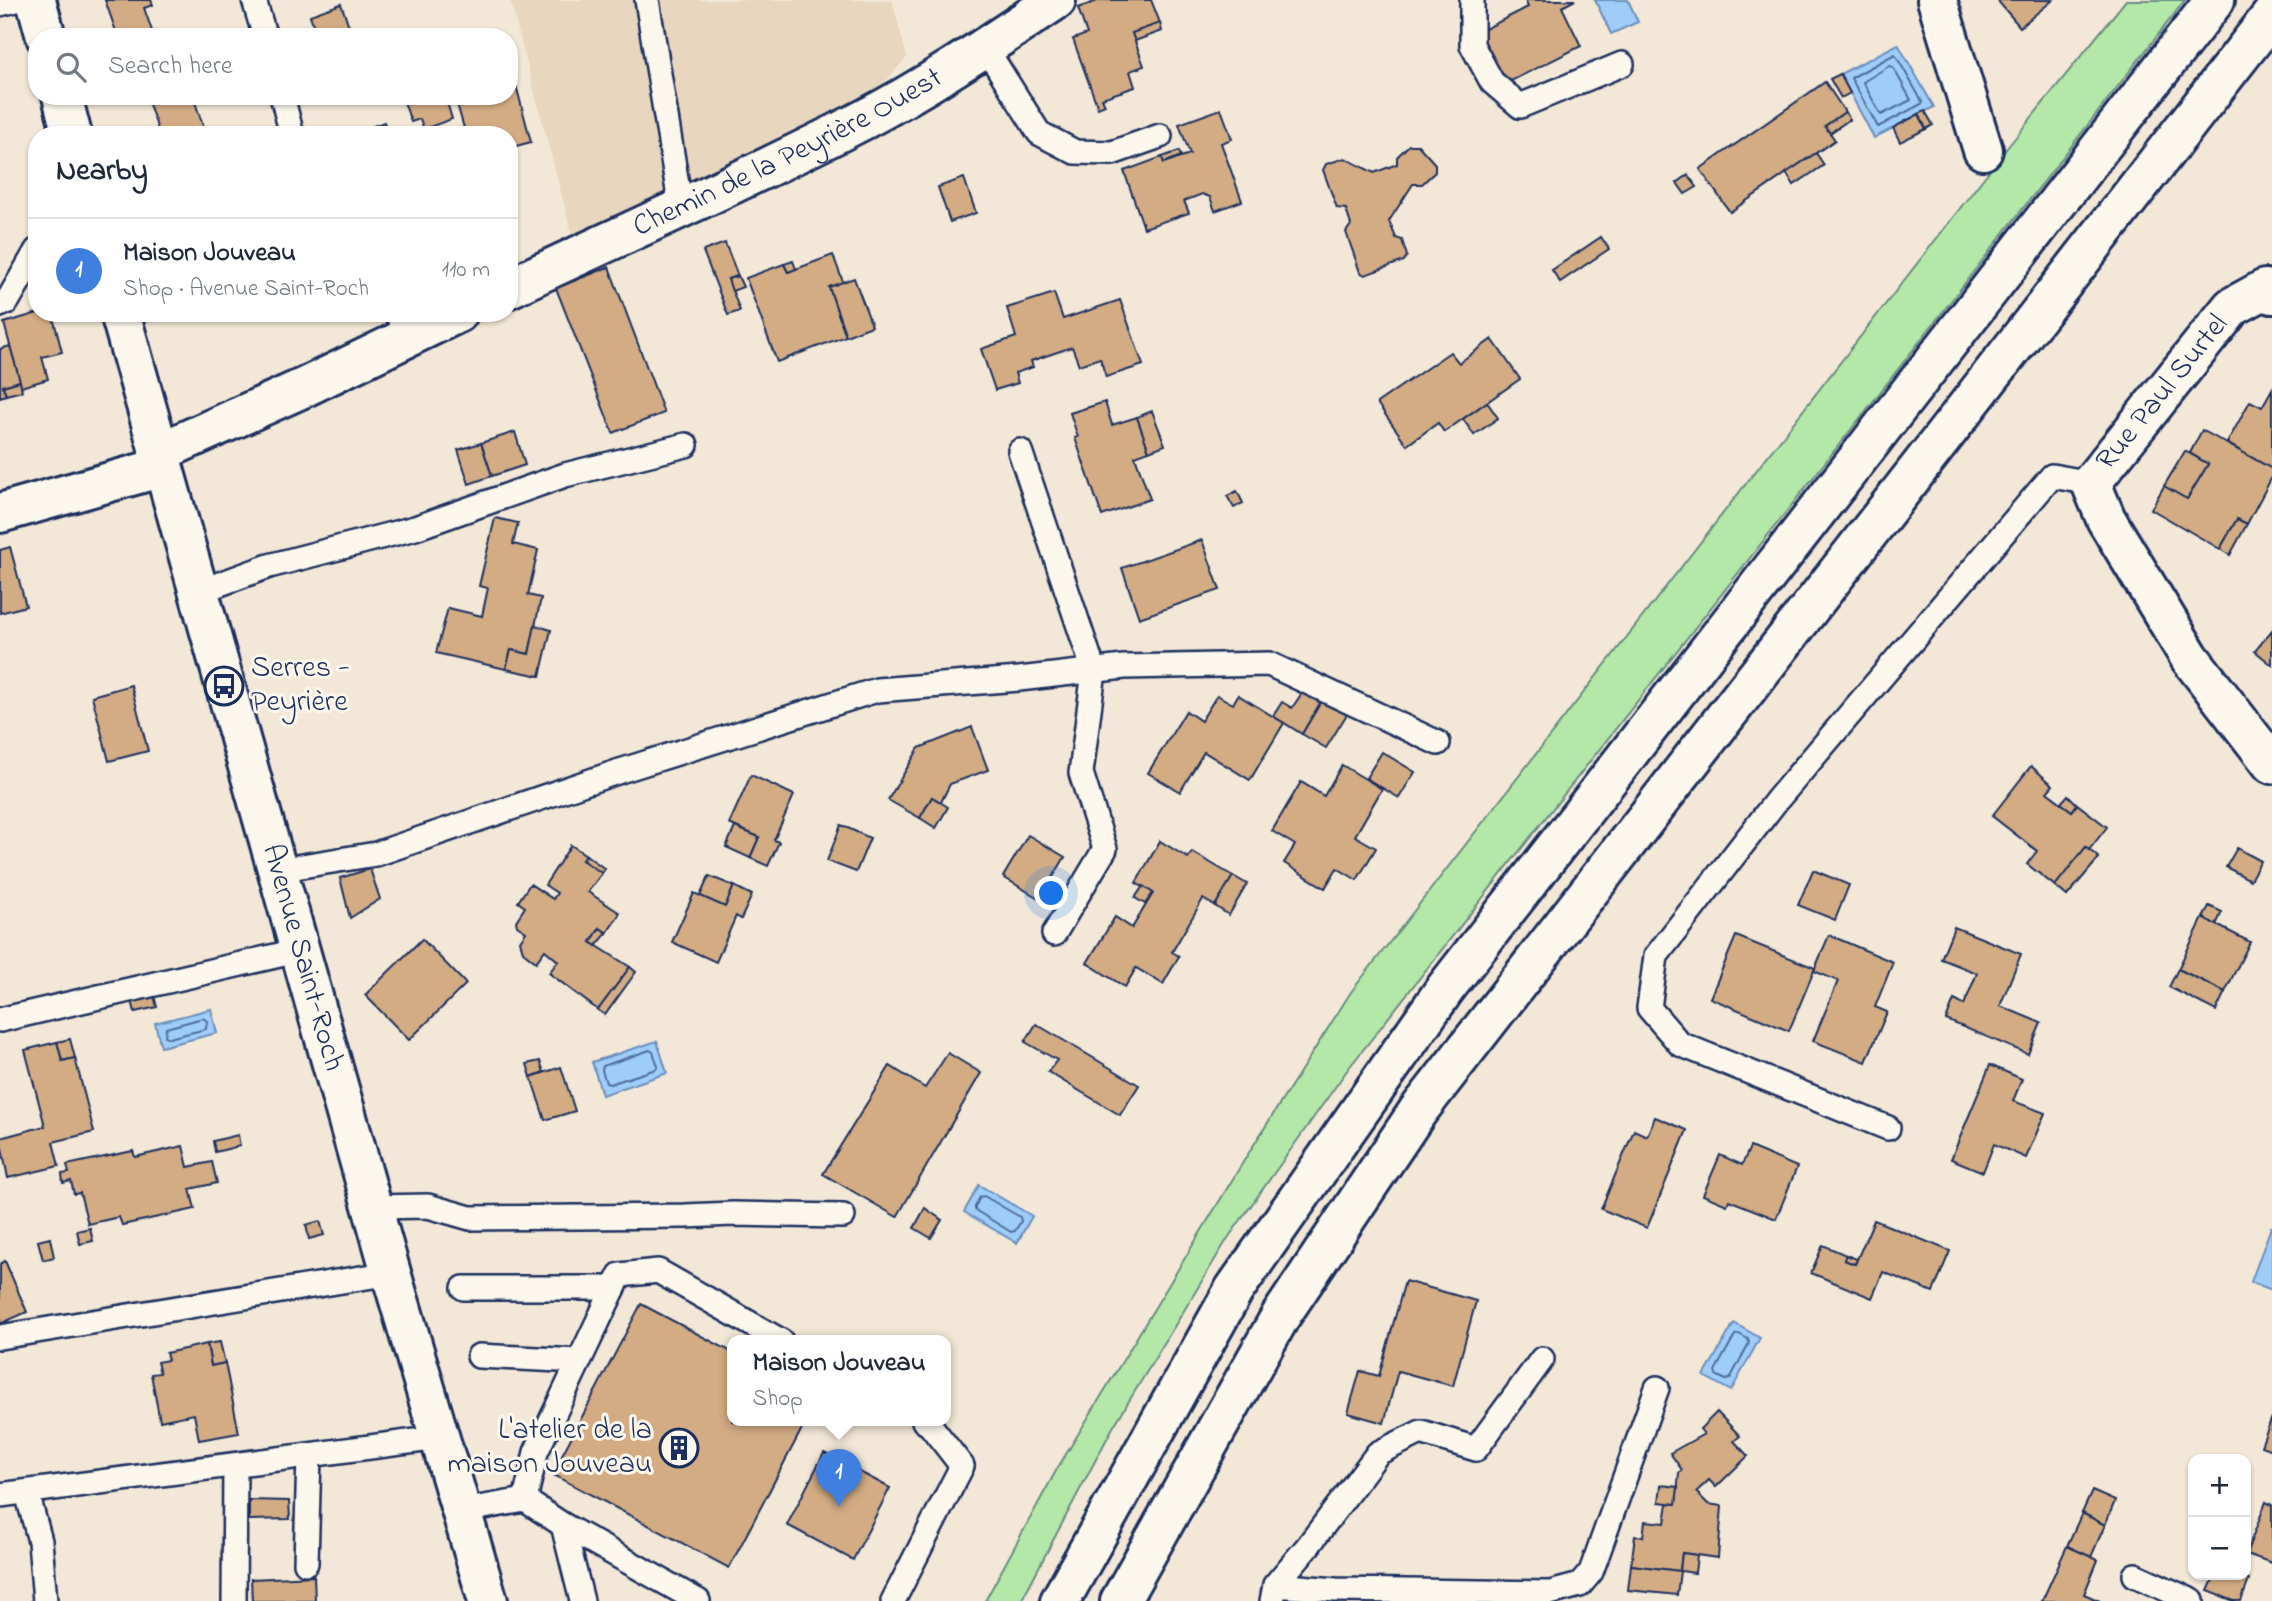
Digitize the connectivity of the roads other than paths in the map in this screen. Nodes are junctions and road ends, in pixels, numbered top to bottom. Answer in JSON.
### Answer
{"nodes":[{"id":1,"x":16,"y":0,"type":"edge"},
{"id":2,"x":36,"y":0,"type":"edge"},
{"id":3,"x":254,"y":0,"type":"edge"},
{"id":4,"x":647,"y":0,"type":"edge"},
{"id":5,"x":1056,"y":0,"type":"edge"},
{"id":6,"x":1472,"y":0,"type":"edge"},
{"id":7,"x":1937,"y":0,"type":"edge"},
{"id":8,"x":2215,"y":0,"type":"edge"},
{"id":9,"x":0,"y":4,"type":"edge"},
{"id":10,"x":2272,"y":15,"type":"edge"},
{"id":11,"x":44,"y":28,"type":"edge"},
{"id":12,"x":262,"y":28,"type":"edge"},
{"id":13,"x":985,"y":47,"type":"junction"},
{"id":14,"x":1622,"y":64,"type":"dead end"},
{"id":15,"x":64,"y":105,"type":"edge"},
{"id":16,"x":284,"y":105,"type":"edge"},
{"id":17,"x":70,"y":126,"type":"edge"},
{"id":18,"x":290,"y":126,"type":"edge"},
{"id":19,"x":1160,"y":136,"type":"dead end"},
{"id":20,"x":1983,"y":150,"type":"dead end"},
{"id":21,"x":681,"y":209,"type":"junction"},
{"id":22,"x":28,"y":266,"type":"edge"},
{"id":23,"x":518,"y":285,"type":"edge"},
{"id":24,"x":2272,"y":294,"type":"edge"},
{"id":25,"x":0,"y":305,"type":"edge"},
{"id":26,"x":122,"y":322,"type":"edge"},
{"id":27,"x":403,"y":324,"type":"edge"},
{"id":28,"x":686,"y":445,"type":"dead end"},
{"id":29,"x":1020,"y":450,"type":"dead end"},
{"id":30,"x":160,"y":459,"type":"junction"},
{"id":31,"x":2091,"y":483,"type":"junction"},
{"id":32,"x":0,"y":513,"type":"edge"},
{"id":33,"x":198,"y":592,"type":"junction"},
{"id":34,"x":1094,"y":671,"type":"junction"},
{"id":35,"x":1438,"y":743,"type":"dead end"},
{"id":36,"x":2272,"y":764,"type":"edge"},
{"id":37,"x":277,"y":870,"type":"junction"},
{"id":38,"x":1054,"y":934,"type":"dead end"},
{"id":39,"x":301,"y":950,"type":"junction"},
{"id":40,"x":0,"y":1020,"type":"edge"},
{"id":41,"x":1888,"y":1128,"type":"dead end"},
{"id":42,"x":373,"y":1207,"type":"junction"},
{"id":43,"x":843,"y":1216,"type":"dead end"},
{"id":44,"x":391,"y":1273,"type":"junction"},
{"id":45,"x":464,"y":1288,"type":"dead end"},
{"id":46,"x":614,"y":1288,"type":"junction"},
{"id":47,"x":770,"y":1335,"type":"edge"},
{"id":48,"x":0,"y":1337,"type":"edge"},
{"id":49,"x":479,"y":1356,"type":"dead end"},
{"id":50,"x":1542,"y":1359,"type":"dead end"},
{"id":51,"x":579,"y":1361,"type":"junction"},
{"id":52,"x":1657,"y":1388,"type":"dead end"},
{"id":53,"x":931,"y":1426,"type":"edge"},
{"id":54,"x":439,"y":1438,"type":"junction"},
{"id":55,"x":309,"y":1456,"type":"junction"},
{"id":56,"x":235,"y":1465,"type":"junction"},
{"id":57,"x":27,"y":1493,"type":"junction"},
{"id":58,"x":0,"y":1495,"type":"edge"},
{"id":59,"x":525,"y":1500,"type":"junction"},
{"id":60,"x":461,"y":1511,"type":"junction"},
{"id":61,"x":563,"y":1525,"type":"junction"},
{"id":62,"x":306,"y":1563,"type":"dead end"},
{"id":63,"x":2135,"y":1575,"type":"dead end"},
{"id":64,"x":1273,"y":1593,"type":"edge"},
{"id":65,"x":45,"y":1601,"type":"edge"},
{"id":66,"x":233,"y":1601,"type":"edge"},
{"id":67,"x":488,"y":1601,"type":"edge"},
{"id":68,"x":582,"y":1601,"type":"edge"},
{"id":69,"x":698,"y":1601,"type":"edge"},
{"id":70,"x":892,"y":1601,"type":"edge"},
{"id":71,"x":1060,"y":1601,"type":"edge"},
{"id":72,"x":1120,"y":1601,"type":"edge"},
{"id":73,"x":2192,"y":1601,"type":"edge"}],
"edges":[{"from":1,"to":9,"type":"lane"},
{"from":2,"to":11,"type":"main road"},
{"from":3,"to":12,"type":"lane"},
{"from":4,"to":21,"type":"lane"},
{"from":5,"to":13,"type":"main road","name":"Chemin de la Peyrière Ouest"},
{"from":6,"to":14,"type":"lane"},
{"from":7,"to":20,"type":"main road"},
{"from":8,"to":71,"type":"main road"},
{"from":10,"to":72,"type":"main road"},
{"from":13,"to":19,"type":"lane"},
{"from":13,"to":21,"type":"main road","name":"Chemin de la Peyrière Ouest"},
{"from":15,"to":17,"type":"main road"},
{"from":16,"to":18,"type":"lane"},
{"from":21,"to":23,"type":"main road","name":"Chemin de la Peyrière Ouest"},
{"from":22,"to":25,"type":"lane"},
{"from":24,"to":31,"type":"main road","name":"Rue Paul Surtel"},
{"from":26,"to":30,"type":"main road","name":"Avenue Saint-Roch"},
{"from":27,"to":30,"type":"main road"},
{"from":28,"to":33,"type":"lane"},
{"from":29,"to":34,"type":"lane"},
{"from":30,"to":32,"type":"main road"},
{"from":30,"to":33,"type":"main road","name":"Avenue Saint-Roch"},
{"from":31,"to":36,"type":"main road"},
{"from":31,"to":41,"type":"lane"},
{"from":33,"to":37,"type":"main road","name":"Avenue Saint-Roch"},
{"from":34,"to":35,"type":"lane"},
{"from":34,"to":37,"type":"lane"},
{"from":34,"to":38,"type":"lane"},
{"from":37,"to":39,"type":"main road","name":"Avenue Saint-Roch"},
{"from":39,"to":40,"type":"lane"},
{"from":39,"to":42,"type":"main road","name":"Avenue Saint-Roch"},
{"from":42,"to":43,"type":"lane"},
{"from":42,"to":44,"type":"main road","name":"Avenue Saint-Roch"},
{"from":44,"to":48,"type":"lane"},
{"from":44,"to":54,"type":"main road","name":"Avenue Saint-Roch"},
{"from":45,"to":46,"type":"lane"},
{"from":46,"to":47,"type":"lane"},
{"from":46,"to":51,"type":"lane"},
{"from":49,"to":51,"type":"lane"},
{"from":50,"to":64,"type":"lane"},
{"from":51,"to":59,"type":"lane"},
{"from":52,"to":64,"type":"lane"},
{"from":53,"to":70,"type":"lane"},
{"from":54,"to":55,"type":"lane"},
{"from":54,"to":60,"type":"main road","name":"Avenue Saint-Roch"},
{"from":55,"to":56,"type":"lane"},
{"from":55,"to":62,"type":"lane"},
{"from":56,"to":57,"type":"lane"},
{"from":56,"to":66,"type":"lane"},
{"from":57,"to":58,"type":"lane"},
{"from":57,"to":65,"type":"lane"},
{"from":59,"to":60,"type":"lane"},
{"from":59,"to":61,"type":"lane"},
{"from":60,"to":67,"type":"main road","name":"Avenue Saint-Roch"},
{"from":61,"to":68,"type":"lane"},
{"from":61,"to":69,"type":"lane"},
{"from":63,"to":73,"type":"lane"}]}
